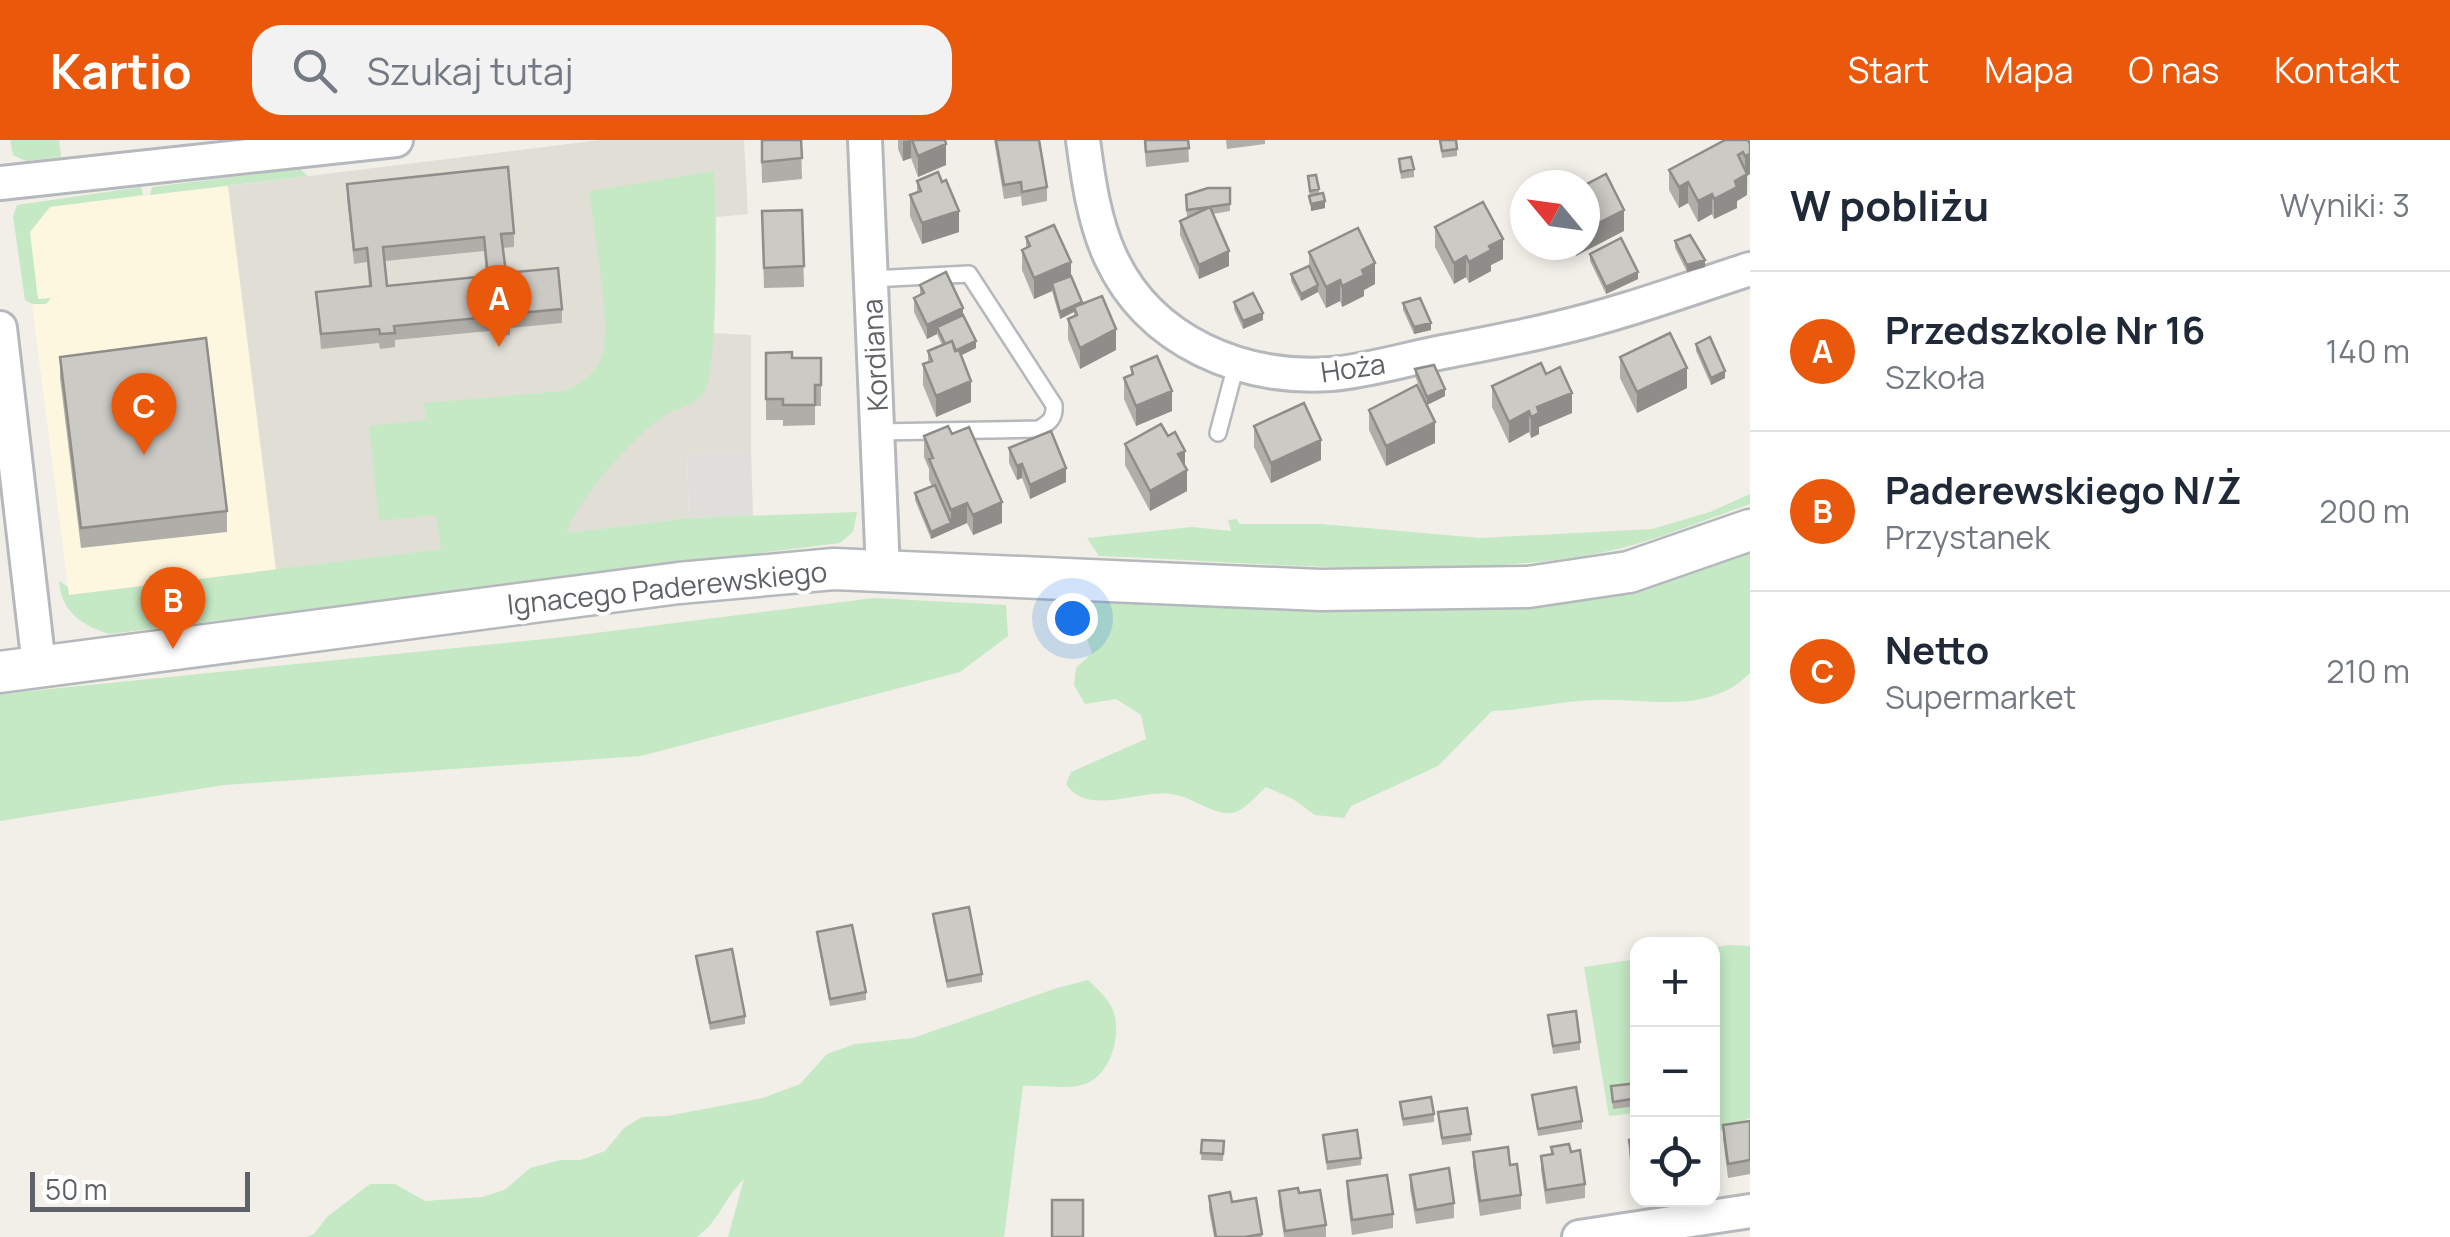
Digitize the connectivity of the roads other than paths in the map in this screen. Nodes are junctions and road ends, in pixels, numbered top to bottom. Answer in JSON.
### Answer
{"nodes":[{"id":1,"x":396,"y":140,"type":"edge"},
{"id":2,"x":865,"y":140,"type":"edge"},
{"id":3,"x":1082,"y":140,"type":"edge"},
{"id":4,"x":0,"y":183,"type":"edge"},
{"id":5,"x":1750,"y":269,"type":"edge"},
{"id":6,"x":871,"y":279,"type":"junction"},
{"id":7,"x":0,"y":328,"type":"edge"},
{"id":8,"x":1236,"y":364,"type":"junction"},
{"id":9,"x":878,"y":432,"type":"junction"},
{"id":10,"x":1218,"y":434,"type":"dead end"},
{"id":11,"x":1750,"y":530,"type":"edge"},
{"id":12,"x":883,"y":571,"type":"junction"},
{"id":13,"x":20,"y":669,"type":"edge"},
{"id":14,"x":1750,"y":1211,"type":"edge"},
{"id":15,"x":1578,"y":1237,"type":"edge"}],
"edges":[{"from":1,"to":4,"type":"street"},
{"from":2,"to":6,"type":"street","name":"Kordiana"},
{"from":3,"to":8,"type":"street","name":"Hoża"},
{"from":5,"to":8,"type":"street","name":"Hoża"},
{"from":6,"to":9,"type":"street","name":"Kordiana"},
{"from":6,"to":9,"type":"lane"},
{"from":7,"to":13,"type":"street"},
{"from":8,"to":10,"type":"lane"},
{"from":9,"to":12,"type":"street","name":"Kordiana"},
{"from":11,"to":12,"type":"street","name":"Ignacego Paderewskiego"},
{"from":12,"to":13,"type":"street","name":"Ignacego Paderewskiego"},
{"from":14,"to":15,"type":"street"}]}
